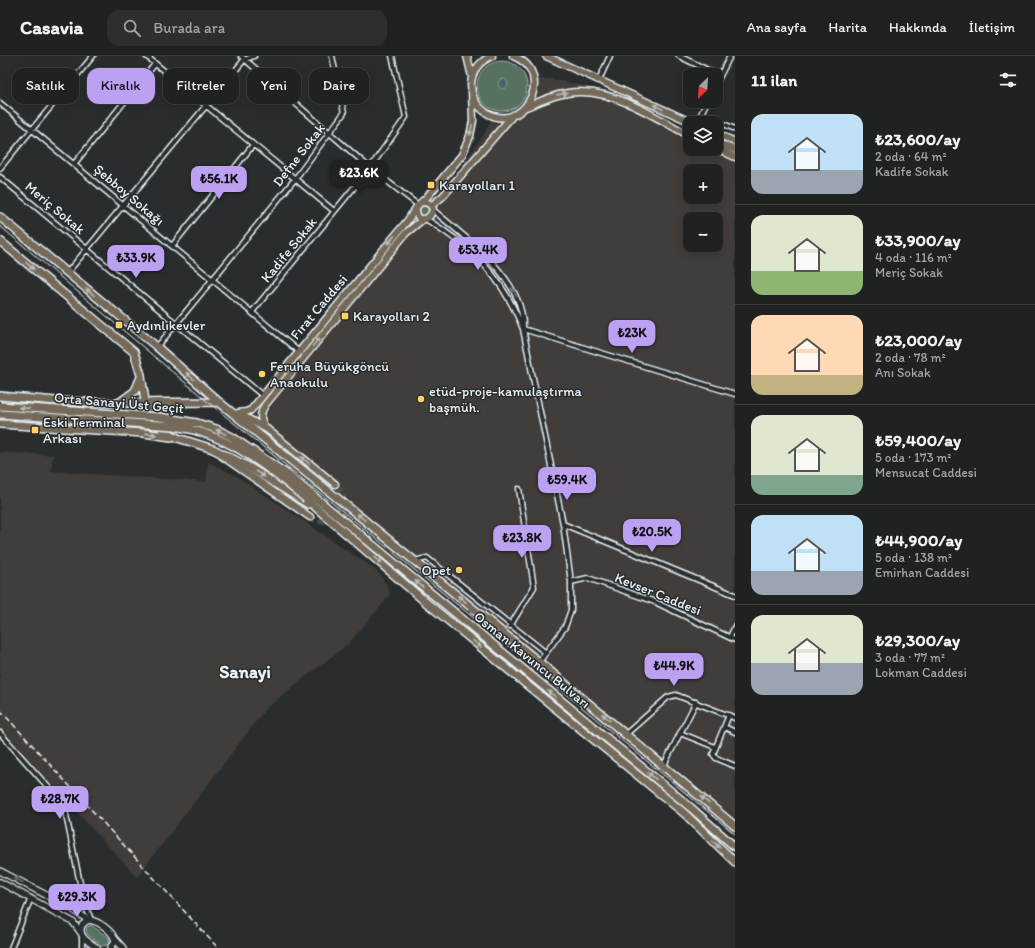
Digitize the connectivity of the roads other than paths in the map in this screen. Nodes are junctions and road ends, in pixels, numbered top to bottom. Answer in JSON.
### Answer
{"nodes":[{"id":1,"x":92,"y":56,"type":"edge"},
{"id":2,"x":146,"y":56,"type":"edge"},
{"id":3,"x":254,"y":56,"type":"edge"},
{"id":4,"x":332,"y":56,"type":"edge"},
{"id":5,"x":392,"y":56,"type":"edge"},
{"id":6,"x":467,"y":56,"type":"edge"},
{"id":7,"x":492,"y":56,"type":"edge"},
{"id":8,"x":515,"y":56,"type":"edge"},
{"id":9,"x":546,"y":56,"type":"edge"},
{"id":10,"x":610,"y":56,"type":"edge"},
{"id":11,"x":679,"y":56,"type":"edge"},
{"id":12,"x":730,"y":56,"type":"edge"},
{"id":13,"x":243,"y":58,"type":"edge"},
{"id":14,"x":155,"y":64,"type":"junction"},
{"id":15,"x":704,"y":68,"type":"edge"},
{"id":16,"x":723,"y":70,"type":"edge"},
{"id":17,"x":472,"y":77,"type":"junction"},
{"id":18,"x":599,"y":80,"type":"junction"},
{"id":19,"x":472,"y":92,"type":"junction"},
{"id":20,"x":0,"y":103,"type":"edge"},
{"id":21,"x":206,"y":105,"type":"junction"},
{"id":22,"x":526,"y":107,"type":"junction"},
{"id":23,"x":704,"y":108,"type":"edge"},
{"id":24,"x":513,"y":115,"type":"junction"},
{"id":25,"x":683,"y":118,"type":"edge"},
{"id":26,"x":735,"y":129,"type":"edge"},
{"id":27,"x":32,"y":130,"type":"junction"},
{"id":28,"x":683,"y":132,"type":"edge"},
{"id":29,"x":330,"y":134,"type":"junction"},
{"id":30,"x":723,"y":136,"type":"edge"},
{"id":31,"x":735,"y":142,"type":"edge"},
{"id":32,"x":253,"y":145,"type":"junction"},
{"id":33,"x":723,"y":145,"type":"edge"},
{"id":34,"x":735,"y":150,"type":"edge"},
{"id":35,"x":723,"y":151,"type":"edge"},
{"id":36,"x":735,"y":157,"type":"edge"},
{"id":37,"x":74,"y":164,"type":"junction"},
{"id":38,"x":0,"y":168,"type":"edge"},
{"id":39,"x":370,"y":168,"type":"junction"},
{"id":40,"x":0,"y":177,"type":"edge"},
{"id":41,"x":295,"y":179,"type":"junction"},
{"id":42,"x":123,"y":206,"type":"junction"},
{"id":43,"x":418,"y":206,"type":"junction"},
{"id":44,"x":432,"y":208,"type":"junction"},
{"id":45,"x":334,"y":211,"type":"junction"},
{"id":46,"x":0,"y":217,"type":"edge"},
{"id":47,"x":424,"y":219,"type":"junction"},
{"id":48,"x":0,"y":240,"type":"edge"},
{"id":49,"x":172,"y":246,"type":"junction"},
{"id":50,"x":87,"y":249,"type":"junction"},
{"id":51,"x":67,"y":273,"type":"junction"},
{"id":52,"x":212,"y":279,"type":"junction"},
{"id":53,"x":252,"y":312,"type":"junction"},
{"id":54,"x":177,"y":323,"type":"junction"},
{"id":55,"x":523,"y":329,"type":"junction"},
{"id":56,"x":157,"y":347,"type":"junction"},
{"id":57,"x":298,"y":350,"type":"junction"},
{"id":58,"x":141,"y":375,"type":"junction"},
{"id":59,"x":735,"y":394,"type":"edge"},
{"id":60,"x":262,"y":395,"type":"junction"},
{"id":61,"x":0,"y":396,"type":"edge"},
{"id":62,"x":174,"y":402,"type":"junction"},
{"id":63,"x":218,"y":402,"type":"junction"},
{"id":64,"x":116,"y":403,"type":"junction"},
{"id":65,"x":130,"y":403,"type":"junction"},
{"id":66,"x":145,"y":403,"type":"junction"},
{"id":67,"x":0,"y":406,"type":"edge"},
{"id":68,"x":238,"y":413,"type":"junction"},
{"id":69,"x":0,"y":414,"type":"edge"},
{"id":70,"x":0,"y":424,"type":"edge"},
{"id":71,"x":158,"y":426,"type":"junction"},
{"id":72,"x":268,"y":430,"type":"junction"},
{"id":73,"x":129,"y":432,"type":"junction"},
{"id":74,"x":178,"y":438,"type":"junction"},
{"id":75,"x":213,"y":449,"type":"junction"},
{"id":76,"x":335,"y":484,"type":"tunnel mouth"},
{"id":77,"x":519,"y":489,"type":"dead end"},
{"id":78,"x":308,"y":496,"type":"junction"},
{"id":79,"x":327,"y":516,"type":"junction"},
{"id":80,"x":310,"y":517,"type":"tunnel mouth"},
{"id":81,"x":564,"y":524,"type":"junction"},
{"id":82,"x":415,"y":561,"type":"junction"},
{"id":83,"x":571,"y":582,"type":"junction"},
{"id":84,"x":735,"y":596,"type":"edge"},
{"id":85,"x":510,"y":626,"type":"junction"},
{"id":86,"x":735,"y":626,"type":"edge"},
{"id":87,"x":730,"y":637,"type":"junction"},
{"id":88,"x":735,"y":640,"type":"edge"},
{"id":89,"x":546,"y":653,"type":"junction"},
{"id":90,"x":539,"y":662,"type":"junction"},
{"id":91,"x":696,"y":702,"type":"junction"},
{"id":92,"x":729,"y":715,"type":"junction"},
{"id":93,"x":735,"y":718,"type":"edge"},
{"id":94,"x":724,"y":727,"type":"junction"},
{"id":95,"x":735,"y":732,"type":"edge"},
{"id":96,"x":0,"y":733,"type":"edge"},
{"id":97,"x":680,"y":733,"type":"junction"},
{"id":98,"x":626,"y":734,"type":"junction"},
{"id":99,"x":715,"y":747,"type":"junction"},
{"id":100,"x":664,"y":765,"type":"junction"},
{"id":101,"x":735,"y":766,"type":"edge"},
{"id":102,"x":735,"y":826,"type":"edge"},
{"id":103,"x":735,"y":847,"type":"edge"},
{"id":104,"x":735,"y":862,"type":"edge"},
{"id":105,"x":0,"y":871,"type":"edge"},
{"id":106,"x":0,"y":882,"type":"edge"},
{"id":107,"x":31,"y":898,"type":"junction"},
{"id":108,"x":90,"y":920,"type":"junction"},
{"id":109,"x":81,"y":934,"type":"junction"},
{"id":110,"x":114,"y":938,"type":"junction"},
{"id":111,"x":12,"y":948,"type":"edge"},
{"id":112,"x":82,"y":948,"type":"edge"},
{"id":113,"x":97,"y":948,"type":"edge"},
{"id":114,"x":111,"y":948,"type":"edge"},
{"id":115,"x":123,"y":948,"type":"edge"}],
"edges":[{"from":1,"to":27,"type":"street"},
{"from":2,"to":14,"type":"street"},
{"from":3,"to":13,"type":"street"},
{"from":4,"to":29,"type":"street","name":"Defne Sokak"},
{"from":5,"to":39,"type":"street","name":"Kadife Sokak"},
{"from":6,"to":17,"type":"main road"},
{"from":7,"to":17,"type":"main road"},
{"from":8,"to":22,"type":"main road"},
{"from":9,"to":18,"type":"main road"},
{"from":10,"to":18,"type":"street"},
{"from":11,"to":15,"type":"street"},
{"from":12,"to":16,"type":"street"},
{"from":13,"to":21,"type":"street"},
{"from":13,"to":29,"type":"street"},
{"from":14,"to":21,"type":"street"},
{"from":14,"to":37,"type":"street"},
{"from":17,"to":19,"type":"main road","name":"Fırat Caddesi"},
{"from":25,"to":18,"type":"main road","one_way":true},
{"from":19,"to":24,"type":"main road"},
{"from":19,"to":43,"type":"main road","name":"Fırat Caddesi","one_way":true},
{"from":20,"to":27,"type":"street","name":"Şebboy Sokağı"},
{"from":21,"to":32,"type":"street"},
{"from":21,"to":42,"type":"street"},
{"from":22,"to":24,"type":"main road"},
{"from":22,"to":28,"type":"main road","one_way":true},
{"from":23,"to":26,"type":"street"},
{"from":24,"to":44,"type":"main road"},
{"from":27,"to":37,"type":"street","name":"Şebboy Sokağı"},
{"from":27,"to":38,"type":"street"},
{"from":29,"to":39,"type":"street"},
{"from":29,"to":41,"type":"street","name":"Defne Sokak"},
{"from":30,"to":31,"type":"main road"},
{"from":32,"to":41,"type":"street"},
{"from":32,"to":49,"type":"street"},
{"from":33,"to":34,"type":"main road"},
{"from":35,"to":36,"type":"main road"},
{"from":37,"to":42,"type":"street","name":"Şebboy Sokağı"},
{"from":39,"to":43,"type":"street"},
{"from":39,"to":45,"type":"street","name":"Kadife Sokak"},
{"from":40,"to":50,"type":"street","name":"Meriç Sokak"},
{"from":41,"to":45,"type":"street"},
{"from":41,"to":52,"type":"street","name":"Defne Sokak"},
{"from":42,"to":49,"type":"street","name":"Şebboy Sokağı"},
{"from":42,"to":50,"type":"street"},
{"from":43,"to":44,"type":"main road"},
{"from":43,"to":47,"type":"main road"},
{"from":43,"to":57,"type":"main road","name":"Fırat Caddesi","one_way":true},
{"from":44,"to":47,"type":"main road"},
{"from":55,"to":44,"type":"street","one_way":true},
{"from":45,"to":53,"type":"street","name":"Kadife Sokak"},
{"from":46,"to":51,"type":"highway"},
{"from":47,"to":55,"type":"street"},
{"from":72,"to":47,"type":"main road","name":"Fırat Caddesi","one_way":true},
{"from":48,"to":58,"type":"highway","one_way":true},
{"from":49,"to":52,"type":"street","name":"Şebboy Sokağı"},
{"from":50,"to":51,"type":"street"},
{"from":50,"to":54,"type":"street","name":"Meriç Sokak"},
{"from":56,"to":51,"type":"highway","one_way":true},
{"from":52,"to":53,"type":"street","name":"Şebboy Sokağı"},
{"from":52,"to":54,"type":"street","name":"Defne Sokak"},
{"from":53,"to":57,"type":"street","name":"Şebboy Sokağı"},
{"from":54,"to":56,"type":"street","name":"Defne Sokak"},
{"from":54,"to":60,"type":"street","name":"Meriç Sokak"},
{"from":55,"to":59,"type":"street"},
{"from":55,"to":81,"type":"street"},
{"from":63,"to":56,"type":"highway","one_way":true},
{"from":57,"to":60,"type":"main road","name":"Fırat Caddesi"},
{"from":58,"to":64,"type":"highway"},
{"from":58,"to":66,"type":"highway"},
{"from":60,"to":68,"type":"main road","name":"Fırat Caddesi"},
{"from":61,"to":64,"type":"highway"},
{"from":62,"to":63,"type":"highway"},
{"from":62,"to":66,"type":"highway"},
{"from":62,"to":71,"type":"highway"},
{"from":63,"to":68,"type":"highway"},
{"from":82,"to":63,"type":"highway","one_way":true},
{"from":64,"to":65,"type":"highway"},
{"from":65,"to":66,"type":"highway"},
{"from":65,"to":73,"type":"highway"},
{"from":66,"to":71,"type":"highway"},
{"from":78,"to":67,"type":"highway","name":"Orta Sanayi Üst Geçit","one_way":true,"bridge":true},
{"from":68,"to":72,"type":"main road"},
{"from":69,"to":78,"type":"highway","name":"Orta Sanayi Üst Geçit","bridge":true},
{"from":70,"to":73,"type":"highway"},
{"from":71,"to":74,"type":"highway"},
{"from":76,"to":72,"type":"main road","one_way":true},
{"from":73,"to":74,"type":"highway","one_way":true},
{"from":74,"to":75,"type":"highway"},
{"from":75,"to":79,"type":"highway","one_way":true},
{"from":75,"to":80,"type":"main road"},
{"from":77,"to":85,"type":"street"},
{"from":78,"to":79,"type":"highway"},
{"from":103,"to":78,"type":"highway","name":"Osman Kavuncu Bulvarı","one_way":true},
{"from":79,"to":104,"type":"highway","name":"Osman Kavuncu Bulvarı","one_way":true},
{"from":81,"to":83,"type":"street"},
{"from":81,"to":84,"type":"street"},
{"from":82,"to":85,"type":"street"},
{"from":90,"to":82,"type":"highway","one_way":true},
{"from":83,"to":87,"type":"street","name":"Kevser Caddesi"},
{"from":83,"to":89,"type":"street"},
{"from":85,"to":89,"type":"street"},
{"from":86,"to":87,"type":"street"},
{"from":87,"to":88,"type":"street","name":"Kevser Caddesi"},
{"from":89,"to":90,"type":"street"},
{"from":98,"to":90,"type":"highway","one_way":true},
{"from":91,"to":92,"type":"street"},
{"from":91,"to":97,"type":"street"},
{"from":91,"to":98,"type":"street"},
{"from":92,"to":93,"type":"street"},
{"from":92,"to":94,"type":"street"},
{"from":94,"to":95,"type":"street"},
{"from":94,"to":99,"type":"street"},
{"from":96,"to":108,"type":"street"},
{"from":97,"to":99,"type":"street"},
{"from":97,"to":100,"type":"street"},
{"from":98,"to":100,"type":"highway"},
{"from":99,"to":101,"type":"street"},
{"from":102,"to":100,"type":"highway","one_way":true},
{"from":108,"to":105,"type":"street","one_way":true},
{"from":106,"to":107,"type":"street"},
{"from":107,"to":109,"type":"street"},
{"from":107,"to":111,"type":"street"},
{"from":108,"to":109,"type":"street"},
{"from":108,"to":110,"type":"street"},
{"from":109,"to":112,"type":"street"},
{"from":109,"to":113,"type":"street"},
{"from":110,"to":114,"type":"street"},
{"from":110,"to":115,"type":"street"}]}
